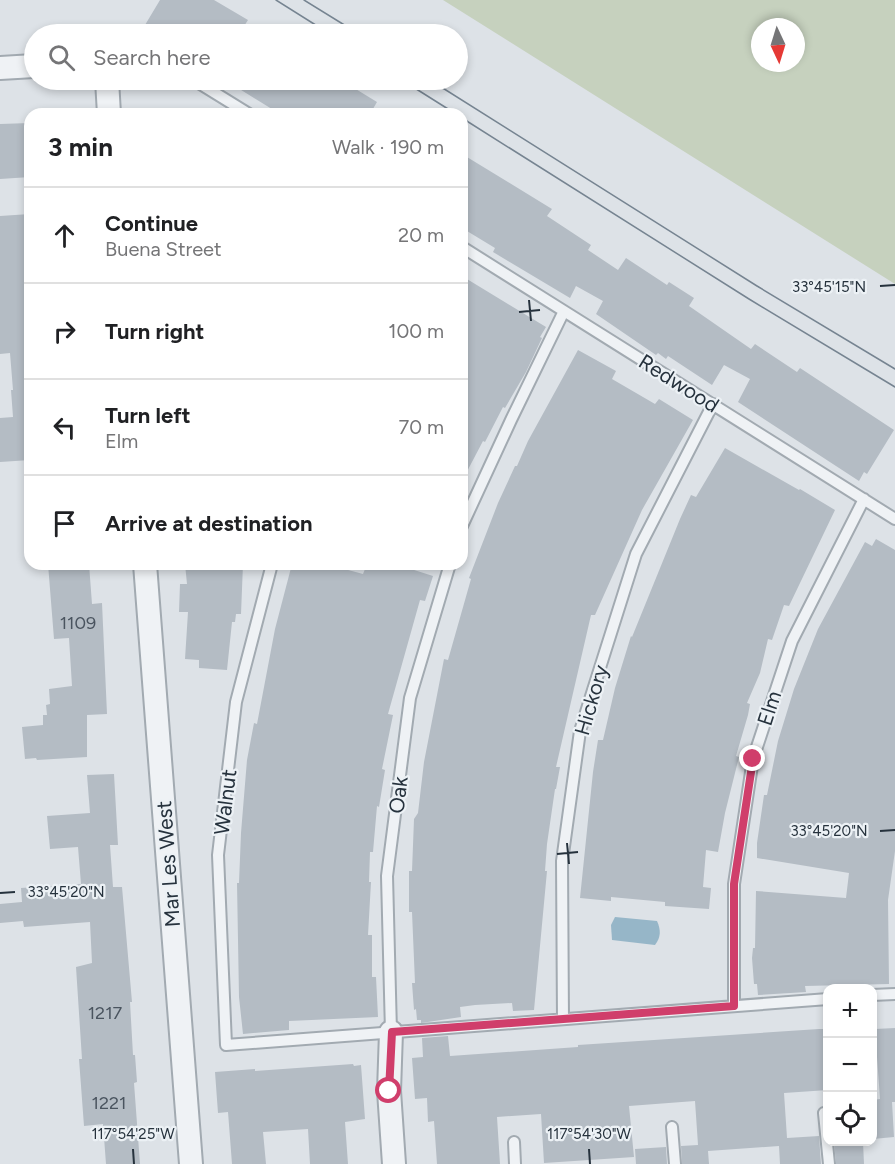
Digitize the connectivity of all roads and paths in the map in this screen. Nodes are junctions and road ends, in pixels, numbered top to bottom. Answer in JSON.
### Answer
{"nodes":[{"id":1,"x":24,"y":67,"type":"edge"},
{"id":2,"x":0,"y":68,"type":"edge"},
{"id":3,"x":108,"y":90,"type":"edge"},
{"id":4,"x":210,"y":90,"type":"edge"},
{"id":5,"x":109,"y":108,"type":"edge"},
{"id":6,"x":239,"y":108,"type":"edge"},
{"id":7,"x":468,"y":251,"type":"edge"},
{"id":8,"x":564,"y":311,"type":"junction"},
{"id":9,"x":713,"y":405,"type":"junction"},
{"id":10,"x":864,"y":499,"type":"junction"},
{"id":11,"x":468,"y":513,"type":"edge"},
{"id":12,"x":895,"y":519,"type":"edge"},
{"id":13,"x":145,"y":570,"type":"edge"},
{"id":14,"x":270,"y":570,"type":"edge"},
{"id":15,"x":448,"y":570,"type":"edge"},
{"id":16,"x":895,"y":994,"type":"edge"},
{"id":17,"x":877,"y":995,"type":"edge"},
{"id":18,"x":823,"y":999,"type":"edge"},
{"id":19,"x":734,"y":1006,"type":"junction"},
{"id":20,"x":563,"y":1019,"type":"junction"},
{"id":21,"x":392,"y":1032,"type":"junction"},
{"id":22,"x":672,"y":1127,"type":"dead end"},
{"id":23,"x":514,"y":1142,"type":"dead end"},
{"id":24,"x":828,"y":1146,"type":"edge"},
{"id":25,"x":191,"y":1164,"type":"edge"},
{"id":26,"x":394,"y":1164,"type":"edge"},
{"id":27,"x":515,"y":1164,"type":"edge"},
{"id":28,"x":675,"y":1164,"type":"edge"},
{"id":29,"x":829,"y":1164,"type":"edge"}],
"edges":[{"from":1,"to":2,"type":"street"},
{"from":3,"to":5,"type":"street"},
{"from":4,"to":6,"type":"lane"},
{"from":7,"to":8,"type":"lane","name":"Redwood"},
{"from":8,"to":9,"type":"lane","name":"Redwood"},
{"from":8,"to":11,"type":"lane"},
{"from":9,"to":10,"type":"lane","name":"Redwood"},
{"from":9,"to":20,"type":"lane","name":"Hickory"},
{"from":10,"to":12,"type":"lane","name":"Redwood"},
{"from":10,"to":19,"type":"lane","name":"Elm"},
{"from":13,"to":25,"type":"street","name":"Mar Les West"},
{"from":14,"to":21,"type":"lane","name":"Walnut"},
{"from":15,"to":21,"type":"lane","name":"Oak"},
{"from":16,"to":17,"type":"lane"},
{"from":18,"to":19,"type":"lane"},
{"from":19,"to":20,"type":"lane"},
{"from":20,"to":21,"type":"lane"},
{"from":21,"to":26,"type":"street"},
{"from":22,"to":28,"type":"lane"},
{"from":23,"to":27,"type":"lane"},
{"from":24,"to":29,"type":"lane"}]}
